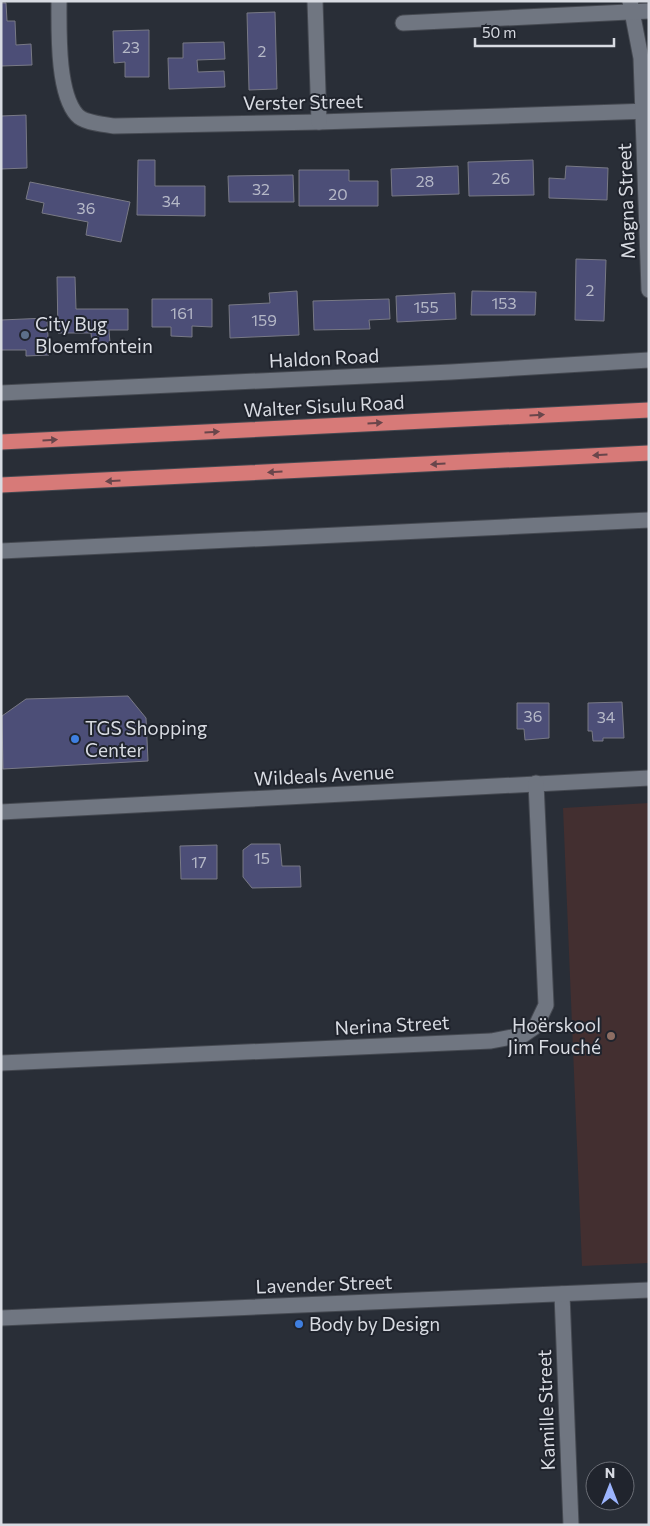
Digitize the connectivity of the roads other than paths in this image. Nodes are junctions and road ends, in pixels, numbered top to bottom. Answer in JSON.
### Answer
{"nodes":[{"id":1,"x":59,"y":1,"type":"edge"},
{"id":2,"x":315,"y":1,"type":"edge"},
{"id":3,"x":631,"y":7,"type":"edge"},
{"id":4,"x":649,"y":11,"type":"edge"},
{"id":5,"x":403,"y":23,"type":"dead end"},
{"id":6,"x":646,"y":111,"type":"edge"},
{"id":7,"x":319,"y":122,"type":"junction"},
{"id":8,"x":649,"y":290,"type":"edge"},
{"id":9,"x":649,"y":360,"type":"edge"},
{"id":10,"x":1,"y":393,"type":"edge"},
{"id":11,"x":649,"y":410,"type":"edge"},
{"id":12,"x":1,"y":442,"type":"edge"},
{"id":13,"x":649,"y":453,"type":"edge"},
{"id":14,"x":90,"y":482,"type":"junction"},
{"id":15,"x":1,"y":485,"type":"edge"},
{"id":16,"x":1,"y":491,"type":"edge"},
{"id":17,"x":649,"y":520,"type":"edge"},
{"id":18,"x":1,"y":551,"type":"edge"},
{"id":19,"x":649,"y":778,"type":"edge"},
{"id":20,"x":536,"y":784,"type":"junction"},
{"id":21,"x":1,"y":812,"type":"edge"},
{"id":22,"x":1,"y":1063,"type":"edge"},
{"id":23,"x":649,"y":1290,"type":"edge"},
{"id":24,"x":562,"y":1294,"type":"junction"},
{"id":25,"x":1,"y":1318,"type":"edge"},
{"id":26,"x":571,"y":1525,"type":"edge"}],
"edges":[{"from":1,"to":7,"type":"street","name":"Verster Street"},
{"from":2,"to":7,"type":"street"},
{"from":3,"to":4,"type":"street"},
{"from":3,"to":5,"type":"street"},
{"from":3,"to":6,"type":"street","name":"Magna Street"},
{"from":6,"to":7,"type":"street","name":"Verster Street"},
{"from":6,"to":8,"type":"street","name":"Magna Street"},
{"from":9,"to":10,"type":"street","name":"Haldon Road"},
{"from":12,"to":11,"type":"highway","name":"Walter Sisulu Road","one_way":true},
{"from":13,"to":14,"type":"highway","one_way":true},
{"from":14,"to":15,"type":"highway"},
{"from":14,"to":16,"type":"highway"},
{"from":17,"to":18,"type":"street"},
{"from":19,"to":20,"type":"street","name":"Wildeals Avenue"},
{"from":20,"to":21,"type":"street","name":"Wildeals Avenue"},
{"from":20,"to":22,"type":"street","name":"Nerina Street"},
{"from":23,"to":24,"type":"street","name":"Lavender Street"},
{"from":24,"to":25,"type":"street","name":"Lavender Street"},
{"from":24,"to":26,"type":"street","name":"Kamille Street"}]}
